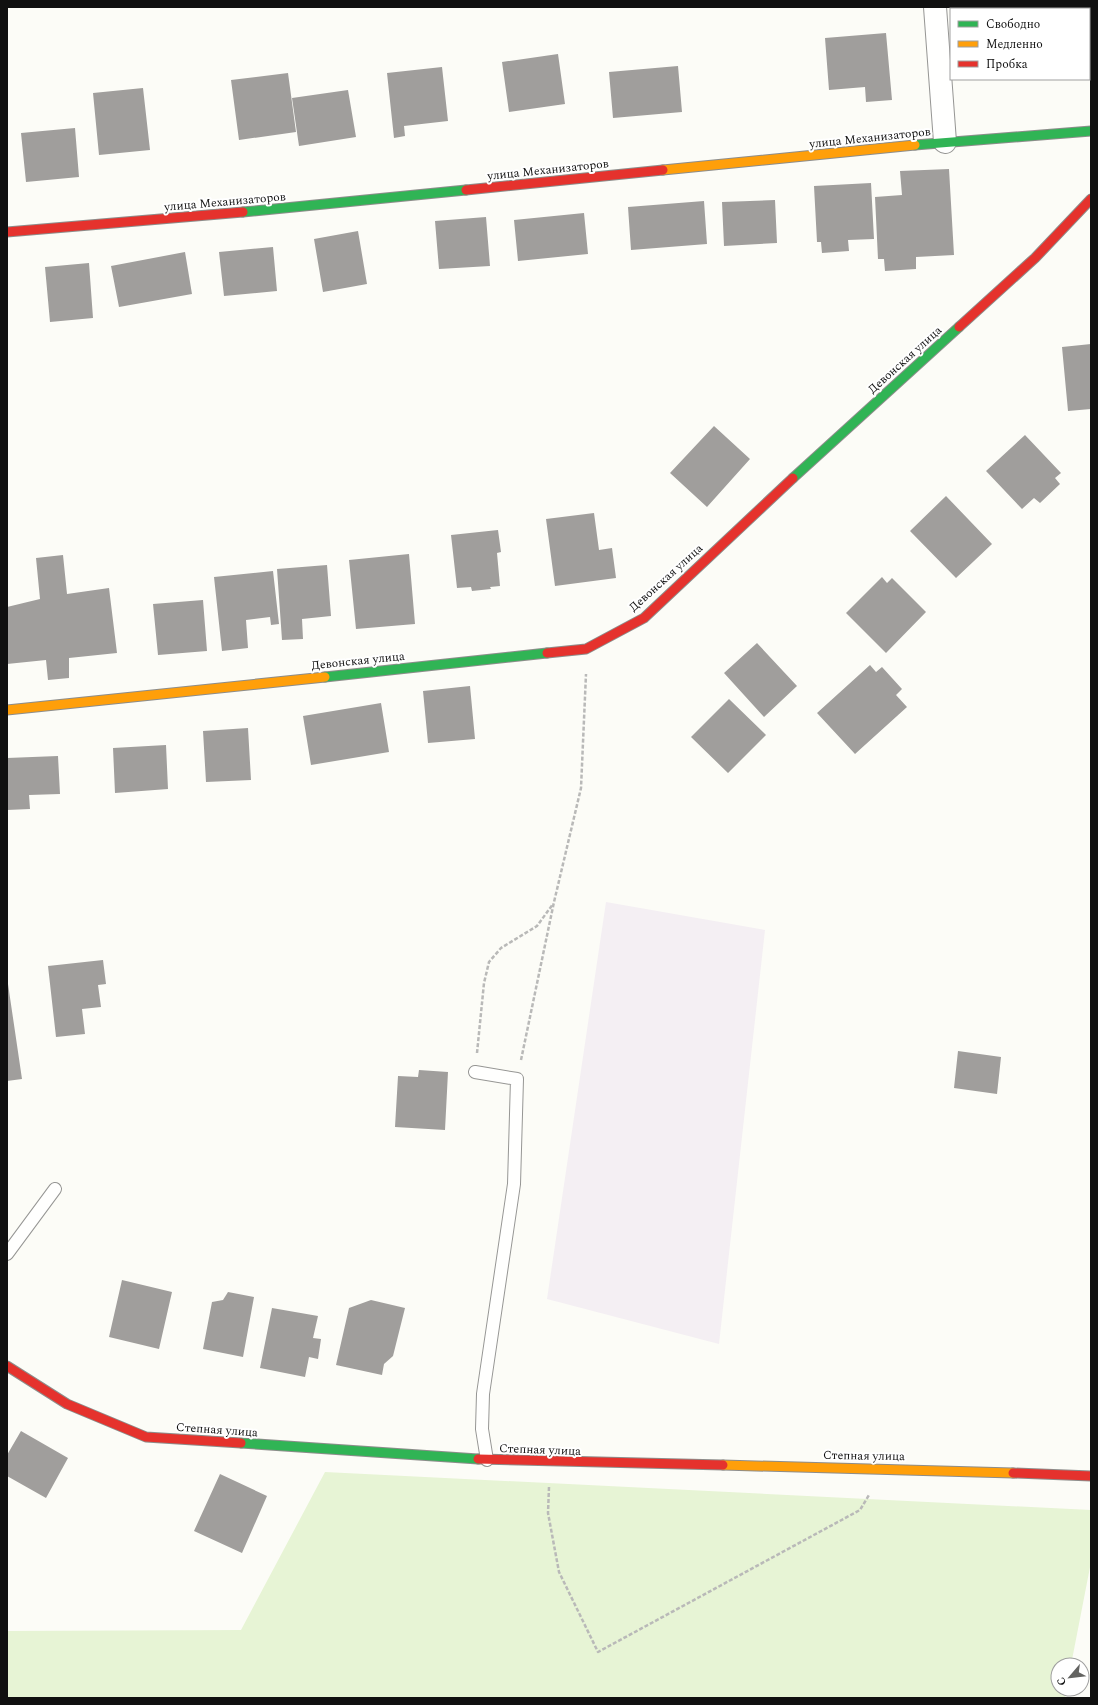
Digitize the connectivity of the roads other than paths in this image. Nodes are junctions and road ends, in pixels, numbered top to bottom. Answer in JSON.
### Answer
{"nodes":[{"id":1,"x":935,"y":7,"type":"edge"},
{"id":2,"x":1091,"y":131,"type":"edge"},
{"id":3,"x":945,"y":142,"type":"junction"},
{"id":4,"x":1091,"y":198,"type":"edge"},
{"id":5,"x":7,"y":232,"type":"edge"},
{"id":6,"x":7,"y":710,"type":"edge"},
{"id":7,"x":475,"y":1072,"type":"road end"},
{"id":8,"x":55,"y":1189,"type":"dead end"},
{"id":9,"x":7,"y":1254,"type":"edge"},
{"id":10,"x":7,"y":1366,"type":"edge"},
{"id":11,"x":487,"y":1460,"type":"junction"},
{"id":12,"x":1091,"y":1476,"type":"edge"}],
"edges":[{"from":1,"to":3,"type":"street"},
{"from":2,"to":3,"type":"street","name":"улица Механизаторов"},
{"from":3,"to":5,"type":"street","name":"улица Механизаторов"},
{"from":4,"to":6,"type":"street","name":"Девонская улица"},
{"from":7,"to":11,"type":"lane"},
{"from":8,"to":9,"type":"lane"},
{"from":10,"to":11,"type":"street","name":"Степная улица"},
{"from":11,"to":12,"type":"street","name":"Степная улица"}]}
